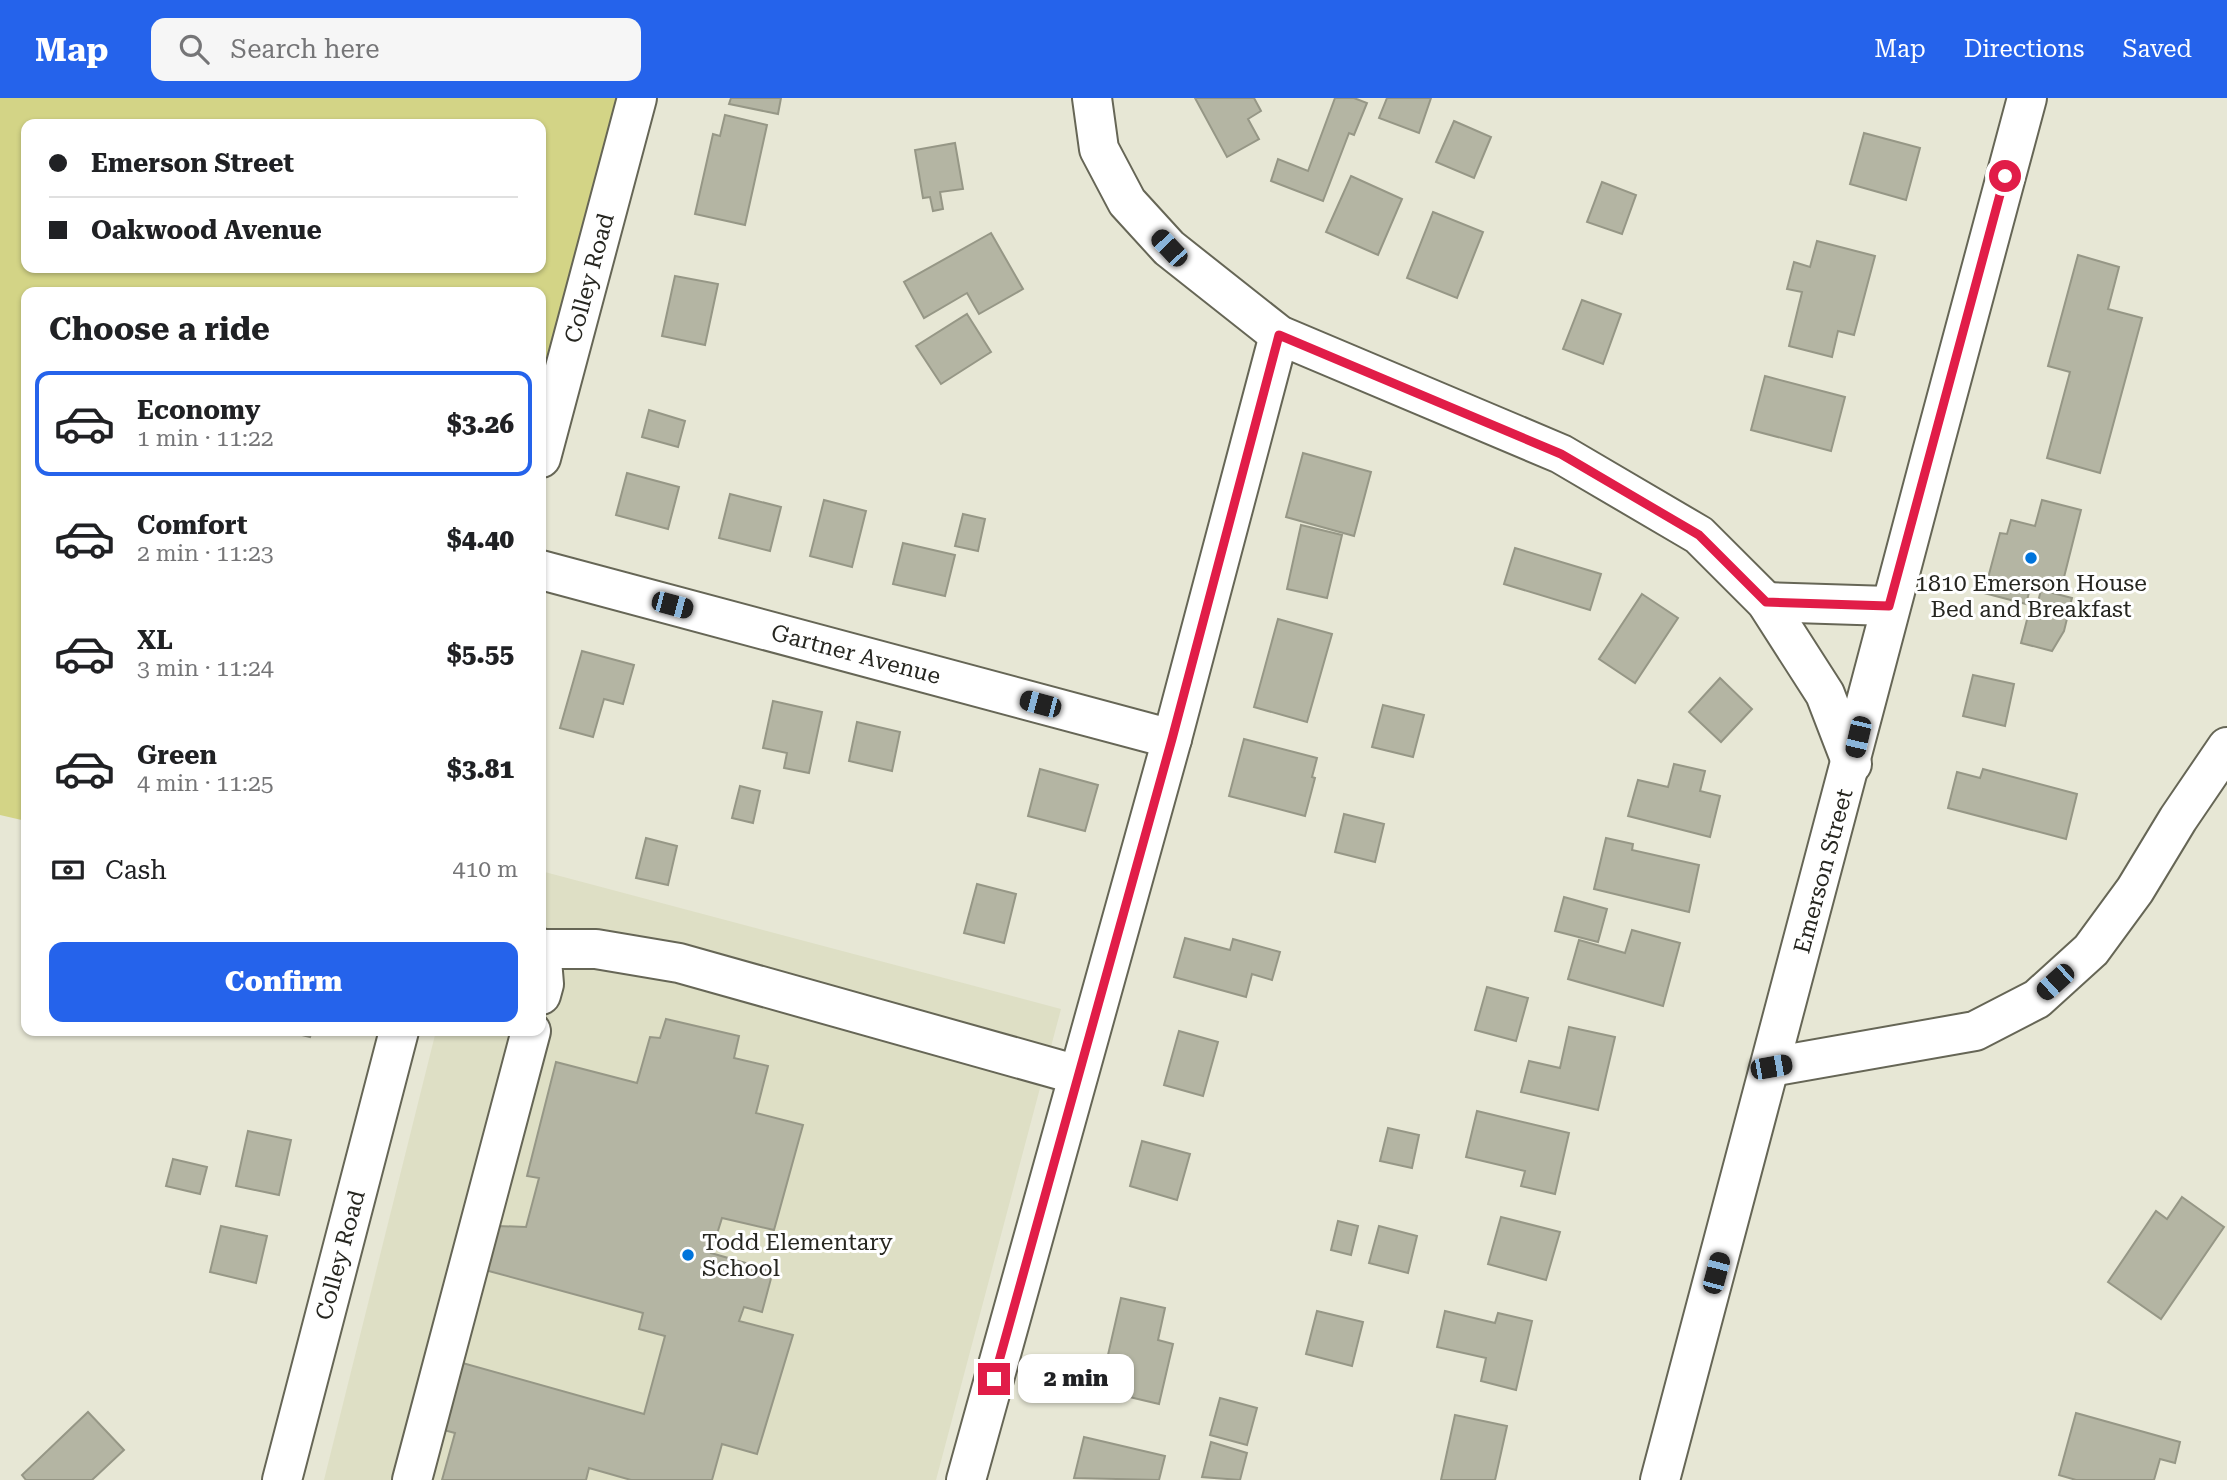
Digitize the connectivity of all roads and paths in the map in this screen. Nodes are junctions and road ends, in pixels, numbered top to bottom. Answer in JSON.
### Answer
{"nodes":[{"id":1,"x":637,"y":98,"type":"edge"},
{"id":2,"x":1092,"y":98,"type":"edge"},
{"id":3,"x":2027,"y":98,"type":"edge"},
{"id":4,"x":1279,"y":335,"type":"junction"},
{"id":5,"x":546,"y":439,"type":"edge"},
{"id":6,"x":546,"y":571,"type":"edge"},
{"id":7,"x":1766,"y":602,"type":"junction"},
{"id":8,"x":1889,"y":606,"type":"junction"},
{"id":9,"x":1172,"y":739,"type":"junction"},
{"id":10,"x":2227,"y":747,"type":"edge"},
{"id":11,"x":1852,"y":764,"type":"junction"},
{"id":12,"x":546,"y":949,"type":"edge"},
{"id":13,"x":398,"y":1036,"type":"edge"},
{"id":14,"x":530,"y":1036,"type":"edge"},
{"id":15,"x":1771,"y":1067,"type":"junction"},
{"id":16,"x":1078,"y":1075,"type":"junction"},
{"id":17,"x":282,"y":1480,"type":"edge"},
{"id":18,"x":412,"y":1480,"type":"edge"},
{"id":19,"x":966,"y":1480,"type":"edge"},
{"id":20,"x":1660,"y":1480,"type":"edge"}],
"edges":[{"from":1,"to":5,"type":"street","name":"Colley Road"},
{"from":2,"to":4,"type":"street"},
{"from":3,"to":8,"type":"street","name":"Emerson Street"},
{"from":4,"to":7,"type":"street"},
{"from":4,"to":9,"type":"street"},
{"from":6,"to":9,"type":"street","name":"Gartner Avenue"},
{"from":7,"to":8,"type":"street"},
{"from":7,"to":11,"type":"street"},
{"from":8,"to":11,"type":"street","name":"Emerson Street"},
{"from":9,"to":16,"type":"street"},
{"from":10,"to":15,"type":"street"},
{"from":11,"to":15,"type":"street","name":"Emerson Street"},
{"from":12,"to":16,"type":"street"},
{"from":13,"to":17,"type":"street","name":"Colley Road"},
{"from":14,"to":18,"type":"street"},
{"from":15,"to":20,"type":"street","name":"Emerson Street"},
{"from":16,"to":19,"type":"street"}]}
